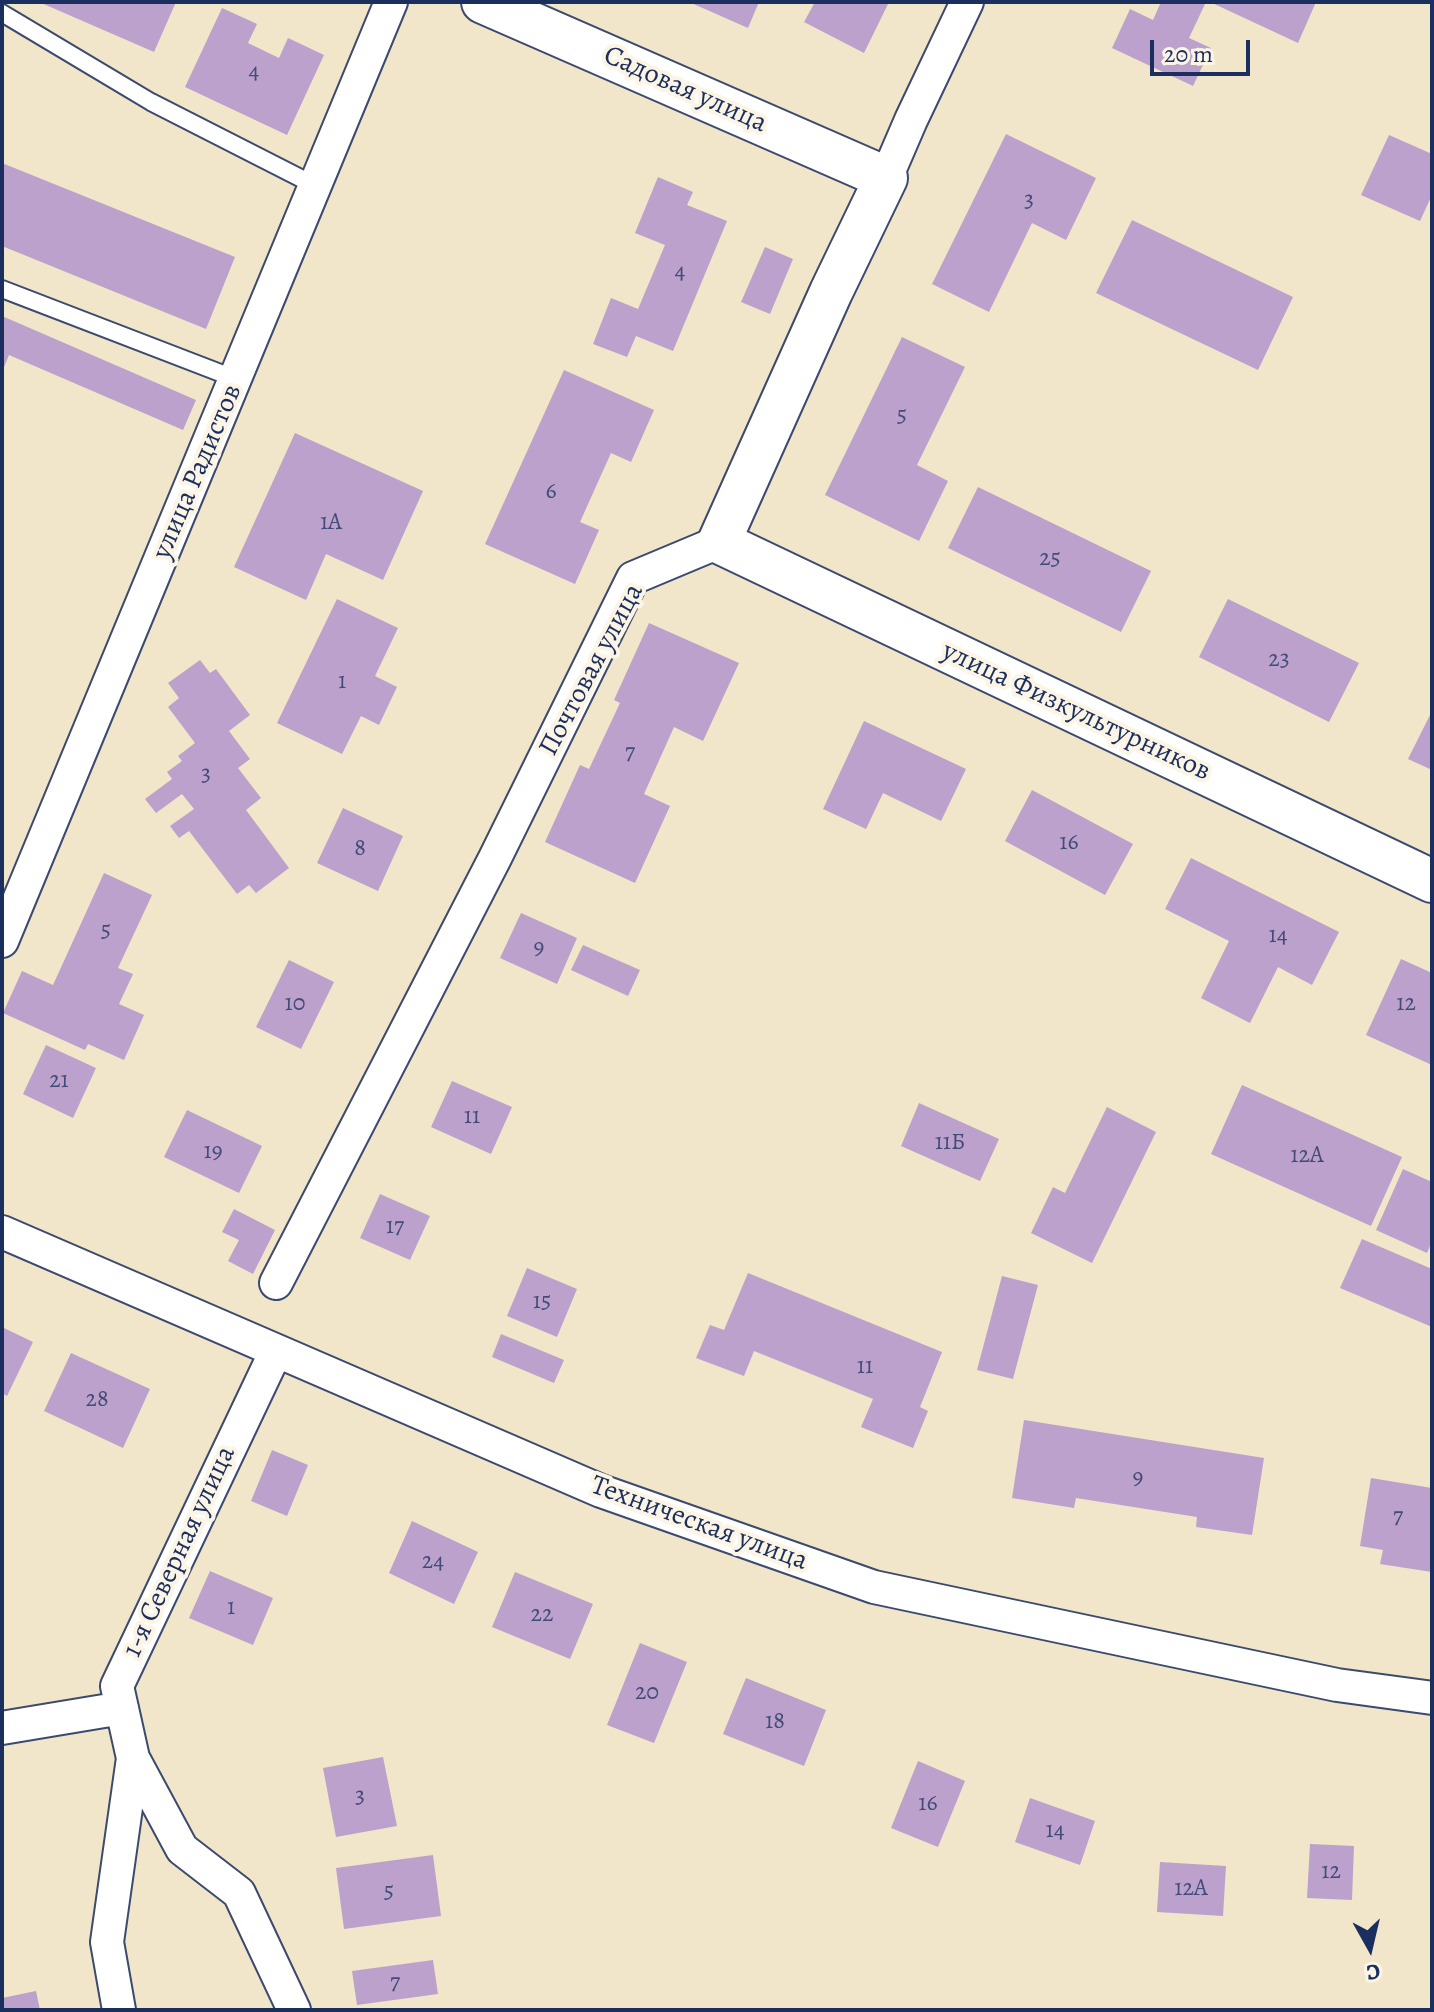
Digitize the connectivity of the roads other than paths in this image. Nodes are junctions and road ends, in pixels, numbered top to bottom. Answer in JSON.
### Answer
{"nodes":[{"id":1,"x":391,"y":2,"type":"edge"},
{"id":2,"x":483,"y":2,"type":"edge"},
{"id":3,"x":967,"y":2,"type":"edge"},
{"id":4,"x":2,"y":13,"type":"edge"},
{"id":5,"x":886,"y":178,"type":"junction"},
{"id":6,"x":316,"y":186,"type":"junction"},
{"id":7,"x":2,"y":289,"type":"edge"},
{"id":8,"x":236,"y":379,"type":"junction"},
{"id":9,"x":719,"y":542,"type":"junction"},
{"id":10,"x":1432,"y":881,"type":"edge"},
{"id":11,"x":2,"y":941,"type":"edge"},
{"id":12,"x":2,"y":1232,"type":"edge"},
{"id":13,"x":276,"y":1283,"type":"dead end"},
{"id":14,"x":276,"y":1351,"type":"junction"},
{"id":15,"x":1432,"y":1698,"type":"edge"},
{"id":16,"x":122,"y":1708,"type":"junction"},
{"id":17,"x":2,"y":1728,"type":"edge"},
{"id":18,"x":133,"y":1758,"type":"junction"},
{"id":19,"x":119,"y":2010,"type":"edge"},
{"id":20,"x":294,"y":2010,"type":"edge"}],
"edges":[{"from":1,"to":6,"type":"street","name":"улица Радистов"},
{"from":2,"to":5,"type":"street","name":"Садовая улица"},
{"from":3,"to":5,"type":"street"},
{"from":4,"to":6,"type":"lane"},
{"from":5,"to":9,"type":"street"},
{"from":6,"to":8,"type":"street","name":"улица Радистов"},
{"from":7,"to":8,"type":"lane"},
{"from":8,"to":11,"type":"street","name":"улица Радистов"},
{"from":9,"to":10,"type":"street","name":"улица Физкультурников"},
{"from":9,"to":13,"type":"street","name":"Почтовая улица"},
{"from":12,"to":14,"type":"street","name":"Техническая улица"},
{"from":14,"to":15,"type":"street","name":"Техническая улица"},
{"from":14,"to":16,"type":"street","name":"1-я Северная улица"},
{"from":16,"to":17,"type":"street"},
{"from":16,"to":18,"type":"street","name":"1-я Северная улица"},
{"from":18,"to":19,"type":"street","name":"1-я Северная улица"},
{"from":18,"to":20,"type":"street","name":"1-я Северная улица"}]}
